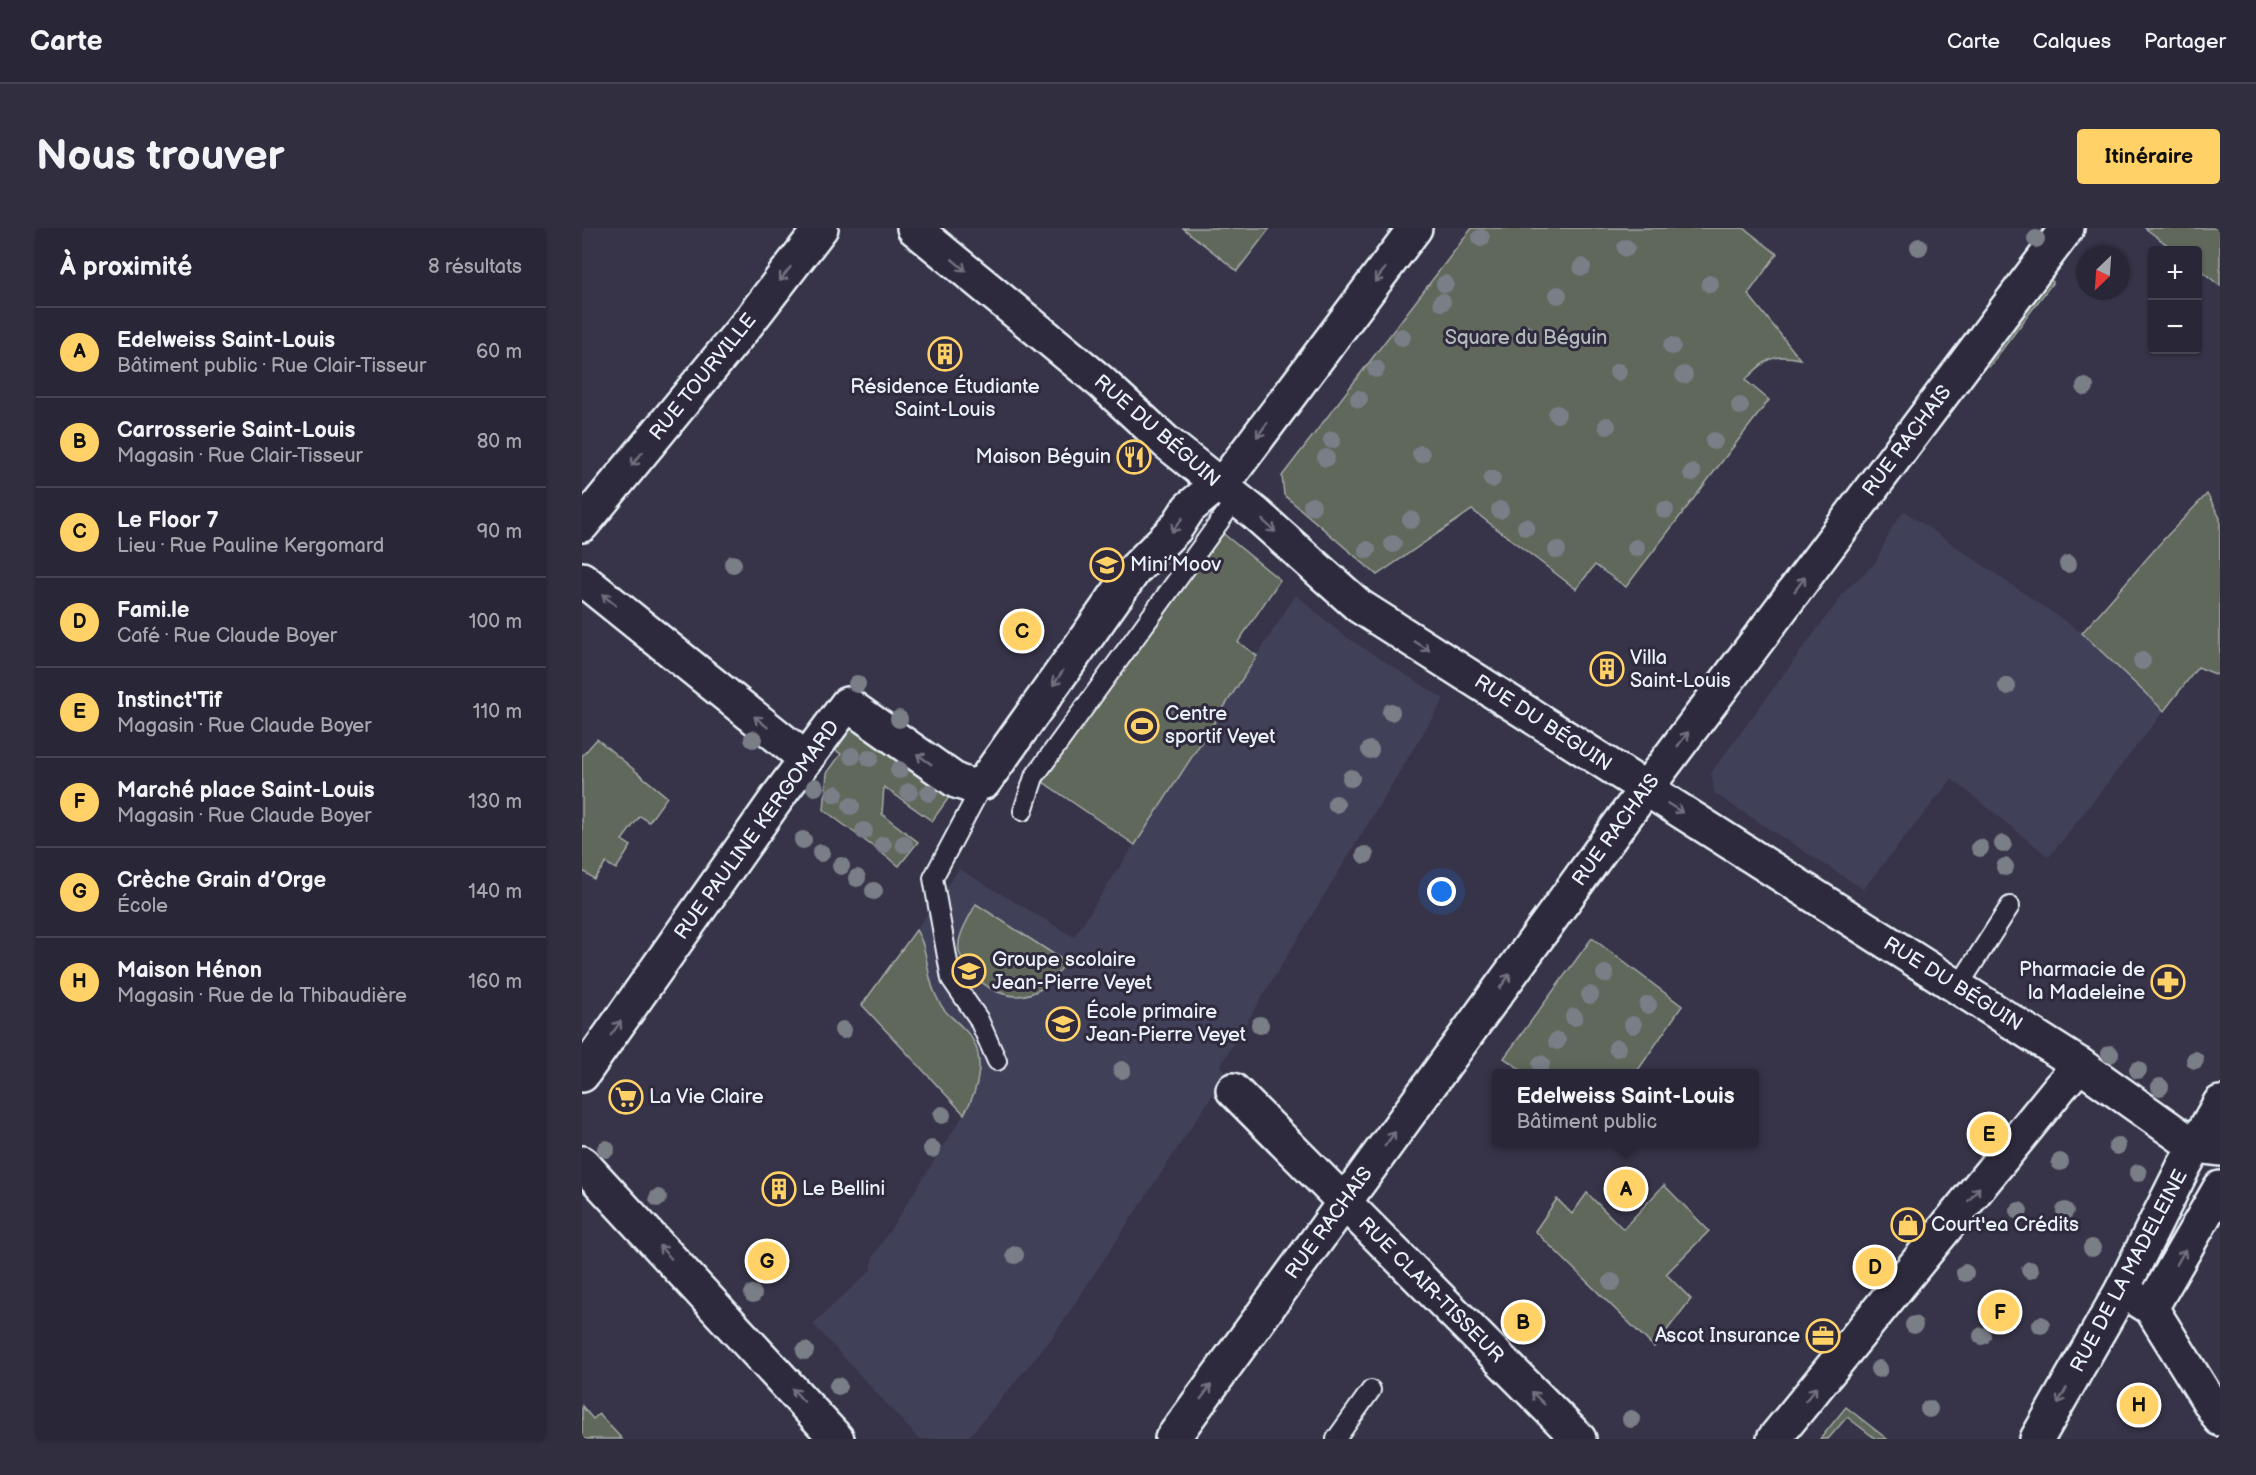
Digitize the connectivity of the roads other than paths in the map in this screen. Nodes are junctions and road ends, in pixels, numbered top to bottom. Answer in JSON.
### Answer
{"nodes":[{"id":1,"x":821,"y":228,"type":"edge"},
{"id":2,"x":914,"y":228,"type":"edge"},
{"id":3,"x":1415,"y":228,"type":"edge"},
{"id":4,"x":2067,"y":228,"type":"edge"},
{"id":5,"x":1228,"y":492,"type":"junction"},
{"id":6,"x":582,"y":525,"type":"edge"},
{"id":7,"x":582,"y":579,"type":"edge"},
{"id":8,"x":806,"y":759,"type":"junction"},
{"id":9,"x":984,"y":782,"type":"junction"},
{"id":10,"x":1646,"y":789,"type":"junction"},
{"id":11,"x":1023,"y":811,"type":"dead end"},
{"id":12,"x":2010,"y":906,"type":"dead end"},
{"id":13,"x":1958,"y":987,"type":"junction"},
{"id":14,"x":997,"y":1061,"type":"dead end"},
{"id":15,"x":2080,"y":1065,"type":"junction"},
{"id":16,"x":582,"y":1075,"type":"edge"},
{"id":17,"x":1233,"y":1090,"type":"dead end"},
{"id":18,"x":2220,"y":1102,"type":"edge"},
{"id":19,"x":2208,"y":1148,"type":"edge"},
{"id":20,"x":582,"y":1163,"type":"edge"},
{"id":21,"x":2220,"y":1188,"type":"edge"},
{"id":22,"x":1343,"y":1203,"type":"junction"},
{"id":23,"x":2122,"y":1290,"type":"junction"},
{"id":24,"x":2151,"y":1308,"type":"junction"},
{"id":25,"x":1371,"y":1390,"type":"dead end"},
{"id":26,"x":2220,"y":1419,"type":"edge"},
{"id":27,"x":837,"y":1439,"type":"edge"},
{"id":28,"x":1172,"y":1439,"type":"edge"},
{"id":29,"x":1336,"y":1439,"type":"edge"},
{"id":30,"x":1579,"y":1439,"type":"edge"},
{"id":31,"x":1774,"y":1439,"type":"edge"},
{"id":32,"x":2037,"y":1439,"type":"edge"}],
"edges":[{"from":1,"to":6,"type":"street","name":"RUE TOURVILLE","one_way":true},
{"from":2,"to":5,"type":"street","name":"RUE DU BÉGUIN","one_way":true},
{"from":3,"to":5,"type":"street","one_way":true},
{"from":10,"to":4,"type":"street","name":"RUE RACHAIS","one_way":true},
{"from":5,"to":9,"type":"street","one_way":true},
{"from":5,"to":10,"type":"street","name":"RUE DU BÉGUIN","one_way":true},
{"from":5,"to":11,"type":"lane"},
{"from":8,"to":7,"type":"street","one_way":true},
{"from":9,"to":8,"type":"street","name":"RUE PAULINE KERGOMARD","one_way":true},
{"from":16,"to":8,"type":"street","name":"RUE PAULINE KERGOMARD","one_way":true},
{"from":9,"to":14,"type":"lane"},
{"from":10,"to":13,"type":"street","name":"RUE DU BÉGUIN","one_way":true},
{"from":22,"to":10,"type":"street","name":"RUE RACHAIS","one_way":true},
{"from":12,"to":13,"type":"lane"},
{"from":13,"to":15,"type":"street","name":"RUE DU BÉGUIN"},
{"from":15,"to":19,"type":"street","name":"RUE DU BÉGUIN"},
{"from":31,"to":15,"type":"street","one_way":true},
{"from":17,"to":22,"type":"street","name":"RUE CLAIR-TISSEUR"},
{"from":18,"to":19,"type":"street","name":"RUE DE LA MADELEINE"},
{"from":19,"to":23,"type":"street","name":"RUE DE LA MADELEINE"},
{"from":27,"to":20,"type":"street","one_way":true},
{"from":24,"to":21,"type":"street","name":"RUE DE LA MADELEINE","one_way":true},
{"from":28,"to":22,"type":"street","name":"RUE RACHAIS","one_way":true},
{"from":30,"to":22,"type":"street","name":"RUE CLAIR-TISSEUR","one_way":true},
{"from":23,"to":24,"type":"street"},
{"from":23,"to":32,"type":"street","name":"RUE DE LA MADELEINE","one_way":true},
{"from":24,"to":26,"type":"street"},
{"from":25,"to":29,"type":"lane"}]}
